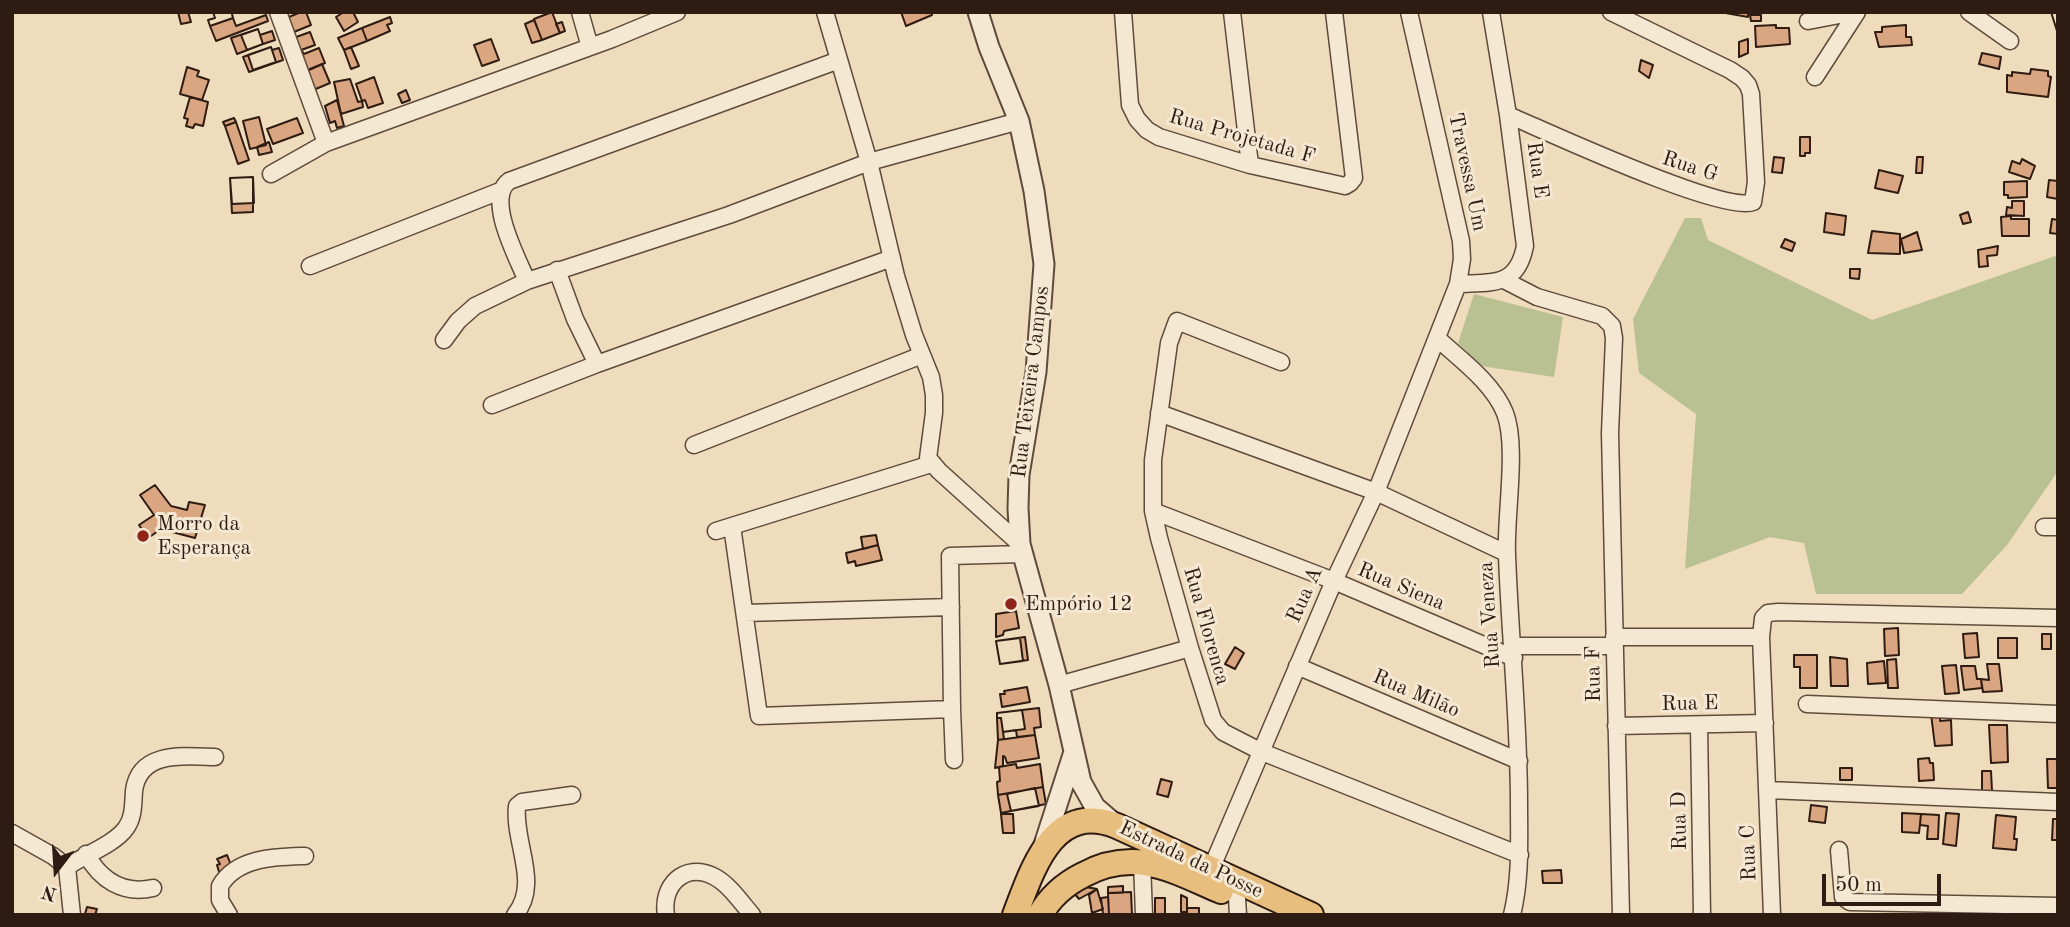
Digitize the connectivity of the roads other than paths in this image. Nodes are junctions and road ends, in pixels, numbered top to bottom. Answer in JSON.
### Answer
{"nodes":[{"id":1,"x":278,"y":12,"type":"edge"},
{"id":2,"x":580,"y":12,"type":"edge"},
{"id":3,"x":677,"y":12,"type":"edge"},
{"id":4,"x":825,"y":12,"type":"edge"},
{"id":5,"x":978,"y":12,"type":"edge"},
{"id":6,"x":1123,"y":12,"type":"edge"},
{"id":7,"x":1232,"y":12,"type":"edge"},
{"id":8,"x":1334,"y":12,"type":"edge"},
{"id":9,"x":1409,"y":12,"type":"edge"},
{"id":10,"x":1491,"y":12,"type":"edge"},
{"id":11,"x":1611,"y":12,"type":"edge"},
{"id":12,"x":1856,"y":12,"type":"edge"},
{"id":13,"x":1969,"y":12,"type":"edge"},
{"id":14,"x":1808,"y":21,"type":"dead end"},
{"id":15,"x":2010,"y":41,"type":"dead end"},
{"id":16,"x":590,"y":47,"type":"junction"},
{"id":17,"x":839,"y":60,"type":"junction"},
{"id":18,"x":1815,"y":77,"type":"dead end"},
{"id":19,"x":1508,"y":115,"type":"junction"},
{"id":20,"x":1019,"y":121,"type":"junction"},
{"id":21,"x":326,"y":143,"type":"junction"},
{"id":22,"x":869,"y":162,"type":"junction"},
{"id":23,"x":1250,"y":165,"type":"junction"},
{"id":24,"x":271,"y":174,"type":"dead end"},
{"id":25,"x":500,"y":191,"type":"junction"},
{"id":26,"x":892,"y":258,"type":"junction"},
{"id":27,"x":310,"y":267,"type":"dead end"},
{"id":28,"x":557,"y":270,"type":"junction"},
{"id":29,"x":1504,"y":280,"type":"junction"},
{"id":30,"x":527,"y":281,"type":"junction"},
{"id":31,"x":1458,"y":284,"type":"junction"},
{"id":32,"x":1438,"y":339,"type":"junction"},
{"id":33,"x":444,"y":340,"type":"dead end"},
{"id":34,"x":922,"y":355,"type":"junction"},
{"id":35,"x":1281,"y":362,"type":"dead end"},
{"id":36,"x":597,"y":364,"type":"junction"},
{"id":37,"x":492,"y":405,"type":"dead end"},
{"id":38,"x":1159,"y":413,"type":"junction"},
{"id":39,"x":694,"y":445,"type":"dead end"},
{"id":40,"x":931,"y":464,"type":"junction"},
{"id":41,"x":1377,"y":492,"type":"junction"},
{"id":42,"x":1153,"y":511,"type":"junction"},
{"id":43,"x":1021,"y":549,"type":"junction"},
{"id":44,"x":1506,"y":553,"type":"junction"},
{"id":45,"x":1334,"y":581,"type":"junction"},
{"id":46,"x":951,"y":607,"type":"junction"},
{"id":47,"x":745,"y":613,"type":"junction"},
{"id":48,"x":2058,"y":618,"type":"edge"},
{"id":49,"x":1761,"y":637,"type":"junction"},
{"id":50,"x":1614,"y":642,"type":"junction"},
{"id":51,"x":1190,"y":648,"type":"junction"},
{"id":52,"x":1514,"y":652,"type":"junction"},
{"id":53,"x":1297,"y":666,"type":"junction"},
{"id":54,"x":1059,"y":685,"type":"junction"},
{"id":55,"x":1807,"y":704,"type":"dead end"},
{"id":56,"x":952,"y":709,"type":"junction"},
{"id":57,"x":2058,"y":714,"type":"edge"},
{"id":58,"x":1765,"y":723,"type":"junction"},
{"id":59,"x":1616,"y":726,"type":"junction"},
{"id":60,"x":1699,"y":726,"type":"junction"},
{"id":61,"x":1262,"y":752,"type":"junction"},
{"id":62,"x":1073,"y":755,"type":"junction"},
{"id":63,"x":215,"y":757,"type":"dead end"},
{"id":64,"x":954,"y":760,"type":"dead end"},
{"id":65,"x":1519,"y":761,"type":"junction"},
{"id":66,"x":1768,"y":790,"type":"junction"},
{"id":67,"x":572,"y":795,"type":"dead end"},
{"id":68,"x":2058,"y":802,"type":"edge"},
{"id":69,"x":1117,"y":825,"type":"junction"},
{"id":70,"x":12,"y":834,"type":"edge"},
{"id":71,"x":1839,"y":850,"type":"dead end"},
{"id":72,"x":86,"y":854,"type":"junction"},
{"id":73,"x":1041,"y":855,"type":"junction"},
{"id":74,"x":1520,"y":855,"type":"junction"},
{"id":75,"x":305,"y":856,"type":"dead end"},
{"id":76,"x":1114,"y":862,"type":"junction"},
{"id":77,"x":1142,"y":862,"type":"junction"},
{"id":78,"x":67,"y":867,"type":"junction"},
{"id":79,"x":1211,"y":869,"type":"junction"},
{"id":80,"x":1065,"y":886,"type":"junction"},
{"id":81,"x":153,"y":888,"type":"dead end"},
{"id":82,"x":2058,"y":906,"type":"edge"},
{"id":83,"x":1237,"y":907,"type":"edge"},
{"id":84,"x":72,"y":915,"type":"edge"},
{"id":85,"x":229,"y":915,"type":"edge"},
{"id":86,"x":515,"y":915,"type":"edge"},
{"id":87,"x":666,"y":915,"type":"edge"},
{"id":88,"x":752,"y":915,"type":"edge"},
{"id":89,"x":1016,"y":915,"type":"edge"},
{"id":90,"x":1040,"y":915,"type":"edge"},
{"id":91,"x":1144,"y":915,"type":"edge"},
{"id":92,"x":1273,"y":915,"type":"edge"},
{"id":93,"x":1311,"y":915,"type":"edge"},
{"id":94,"x":1511,"y":915,"type":"edge"},
{"id":95,"x":1620,"y":915,"type":"edge"},
{"id":96,"x":1702,"y":915,"type":"edge"},
{"id":97,"x":1772,"y":915,"type":"edge"}],
"edges":[{"from":1,"to":21,"type":"street"},
{"from":2,"to":16,"type":"street"},
{"from":3,"to":16,"type":"street"},
{"from":4,"to":17,"type":"street"},
{"from":5,"to":20,"type":"street","name":"Rua Teixeira Campos"},
{"from":6,"to":23,"type":"street","name":"Rua Projetada F"},
{"from":7,"to":23,"type":"street"},
{"from":8,"to":23,"type":"street","name":"Rua Projetada F"},
{"from":9,"to":31,"type":"street","name":"Travessa Um"},
{"from":10,"to":19,"type":"street","name":"Rua E"},
{"from":11,"to":19,"type":"street","name":"Rua G"},
{"from":12,"to":14,"type":"street"},
{"from":12,"to":18,"type":"street"},
{"from":13,"to":15,"type":"street"},
{"from":16,"to":21,"type":"street"},
{"from":17,"to":22,"type":"street"},
{"from":17,"to":25,"type":"street"},
{"from":19,"to":29,"type":"street","name":"Rua E"},
{"from":20,"to":22,"type":"street"},
{"from":20,"to":43,"type":"street","name":"Rua Teixeira Campos"},
{"from":21,"to":24,"type":"street"},
{"from":22,"to":26,"type":"street"},
{"from":22,"to":28,"type":"street"},
{"from":25,"to":27,"type":"street"},
{"from":25,"to":30,"type":"street"},
{"from":26,"to":34,"type":"street"},
{"from":26,"to":36,"type":"street"},
{"from":28,"to":30,"type":"street"},
{"from":28,"to":36,"type":"street"},
{"from":29,"to":31,"type":"street"},
{"from":29,"to":50,"type":"street","name":"Rua F"},
{"from":30,"to":33,"type":"street"},
{"from":31,"to":32,"type":"street","name":"Travessa Um"},
{"from":32,"to":41,"type":"street","name":"Rua A"},
{"from":32,"to":44,"type":"street","name":"Rua Veneza"},
{"from":34,"to":39,"type":"street"},
{"from":34,"to":40,"type":"street"},
{"from":35,"to":38,"type":"street","name":"Rua Florenca"},
{"from":36,"to":37,"type":"street"},
{"from":38,"to":41,"type":"street"},
{"from":38,"to":42,"type":"street","name":"Rua Florenca"},
{"from":40,"to":43,"type":"street"},
{"from":40,"to":47,"type":"street"},
{"from":41,"to":44,"type":"street"},
{"from":41,"to":45,"type":"street","name":"Rua A"},
{"from":42,"to":45,"type":"street","name":"Rua Siena"},
{"from":42,"to":51,"type":"street","name":"Rua Florenca"},
{"from":43,"to":46,"type":"street"},
{"from":43,"to":54,"type":"street","name":"Rua Teixeira Campos"},
{"from":44,"to":52,"type":"street","name":"Rua Veneza"},
{"from":45,"to":52,"type":"street","name":"Rua Siena"},
{"from":45,"to":53,"type":"street","name":"Rua A"},
{"from":46,"to":47,"type":"street"},
{"from":46,"to":56,"type":"street"},
{"from":47,"to":56,"type":"street"},
{"from":48,"to":49,"type":"street"},
{"from":49,"to":50,"type":"street"},
{"from":49,"to":58,"type":"street"},
{"from":50,"to":52,"type":"street"},
{"from":50,"to":59,"type":"street","name":"Rua F"},
{"from":51,"to":54,"type":"street"},
{"from":51,"to":61,"type":"street","name":"Rua Florenca"},
{"from":52,"to":65,"type":"street","name":"Rua Veneza"},
{"from":53,"to":61,"type":"street","name":"Rua A"},
{"from":53,"to":65,"type":"street","name":"Rua Milão"},
{"from":54,"to":62,"type":"street","name":"Rua Teixeira Campos"},
{"from":55,"to":57,"type":"street"},
{"from":56,"to":64,"type":"street"},
{"from":58,"to":60,"type":"street","name":"Rua E"},
{"from":58,"to":66,"type":"street"},
{"from":59,"to":60,"type":"street","name":"Rua E"},
{"from":59,"to":95,"type":"street","name":"Rua F"},
{"from":60,"to":96,"type":"street","name":"Rua D"},
{"from":61,"to":74,"type":"street","name":"Rua Florenca"},
{"from":61,"to":79,"type":"street","name":"Rua A"},
{"from":62,"to":69,"type":"street","name":"Rua Teixeira Campos"},
{"from":62,"to":73,"type":"street","name":"Rua Teixeira Campos"},
{"from":63,"to":72,"type":"street"},
{"from":65,"to":74,"type":"street","name":"Rua Veneza"},
{"from":66,"to":68,"type":"street"},
{"from":66,"to":97,"type":"street","name":"Rua C"},
{"from":67,"to":86,"type":"street"},
{"from":69,"to":73,"type":"main road","name":"Estrada da Posse"},
{"from":69,"to":76,"type":"main road"},
{"from":69,"to":79,"type":"main road","name":"Estrada da Posse"},
{"from":70,"to":78,"type":"street"},
{"from":71,"to":82,"type":"street"},
{"from":72,"to":78,"type":"street"},
{"from":72,"to":81,"type":"street"},
{"from":73,"to":80,"type":"main road"},
{"from":73,"to":89,"type":"main road","name":"Rua Teixeira Campos"},
{"from":74,"to":94,"type":"street","name":"Rua Veneza"},
{"from":75,"to":85,"type":"street"},
{"from":76,"to":77,"type":"main road","name":"Estrada da Posse"},
{"from":76,"to":80,"type":"main road"},
{"from":77,"to":83,"type":"main road","name":"Estrada da Posse"},
{"from":77,"to":91,"type":"street"},
{"from":78,"to":84,"type":"street"},
{"from":79,"to":93,"type":"main road","name":"Estrada da Posse"},
{"from":80,"to":90,"type":"main road"},
{"from":83,"to":92,"type":"main road","name":"Estrada da Posse"},
{"from":87,"to":88,"type":"street"}]}
